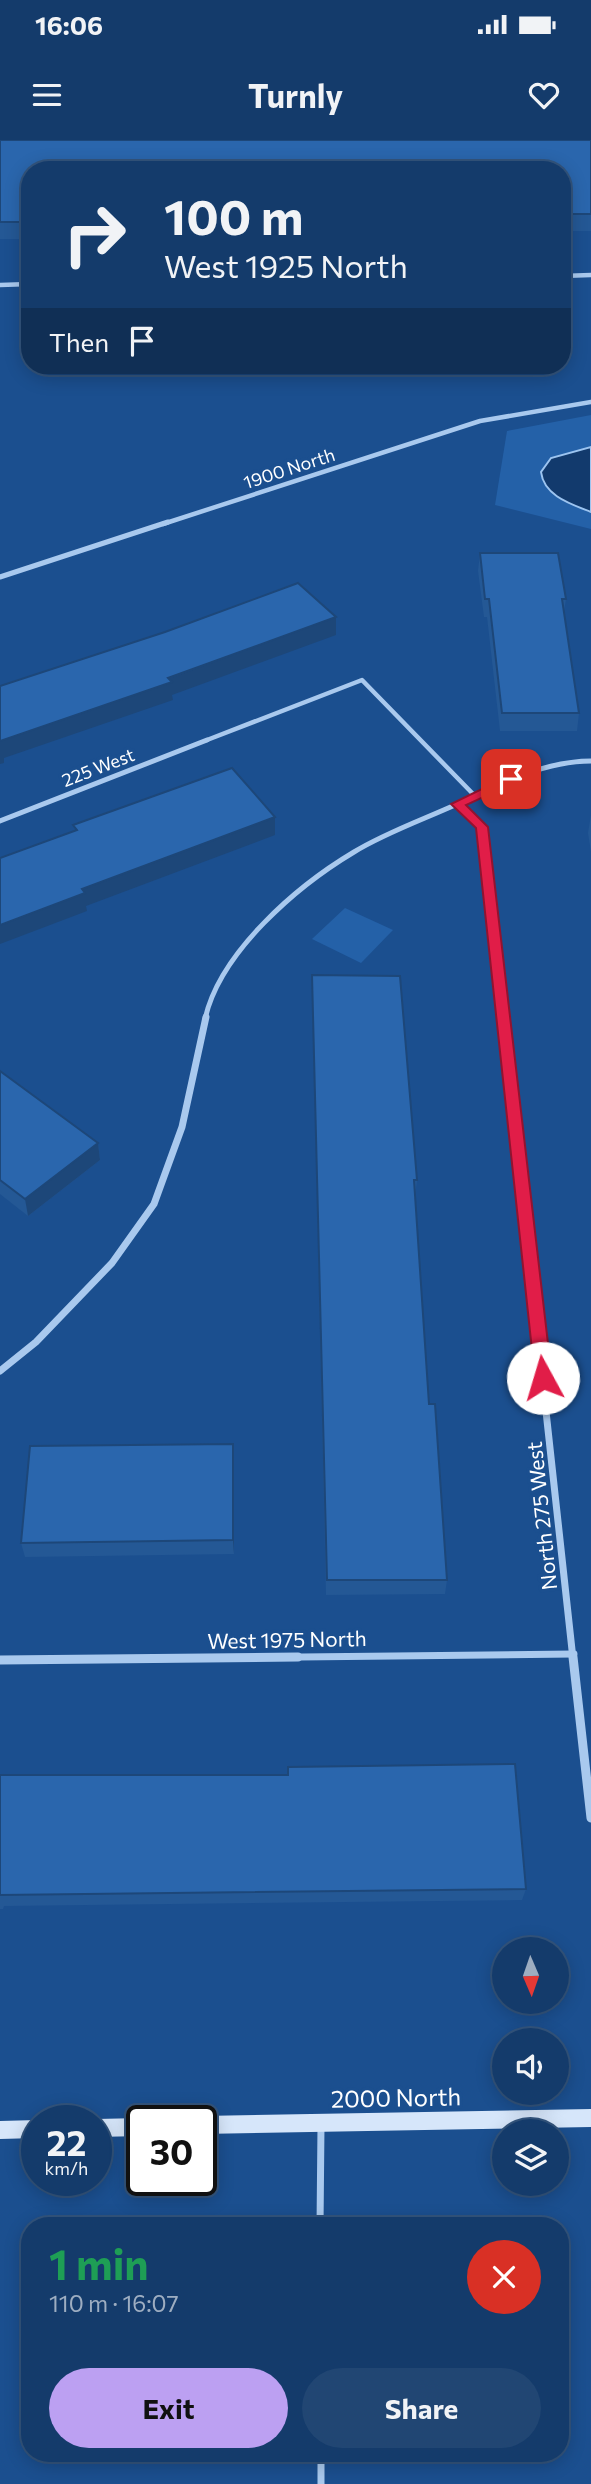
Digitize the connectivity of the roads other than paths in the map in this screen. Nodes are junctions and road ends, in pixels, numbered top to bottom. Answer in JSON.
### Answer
{"nodes":[{"id":1,"x":591,"y":275,"type":"edge"},
{"id":2,"x":571,"y":276,"type":"edge"},
{"id":3,"x":21,"y":284,"type":"edge"},
{"id":4,"x":0,"y":285,"type":"edge"},
{"id":5,"x":591,"y":402,"type":"edge"},
{"id":6,"x":0,"y":577,"type":"edge"},
{"id":7,"x":207,"y":740,"type":"joint"},
{"id":8,"x":591,"y":761,"type":"edge"},
{"id":9,"x":475,"y":796,"type":"junction"},
{"id":10,"x":457,"y":804,"type":"junction"},
{"id":11,"x":0,"y":821,"type":"edge"},
{"id":12,"x":0,"y":1371,"type":"edge"},
{"id":13,"x":574,"y":1654,"type":"junction"},
{"id":14,"x":0,"y":1660,"type":"edge"},
{"id":15,"x":591,"y":1818,"type":"edge"},
{"id":16,"x":591,"y":2118,"type":"edge"},
{"id":17,"x":321,"y":2123,"type":"junction"},
{"id":18,"x":217,"y":2125,"type":"edge"},
{"id":19,"x":21,"y":2129,"type":"edge"},
{"id":20,"x":0,"y":2130,"type":"edge"},
{"id":21,"x":320,"y":2217,"type":"edge"},
{"id":22,"x":321,"y":2462,"type":"edge"},
{"id":23,"x":321,"y":2484,"type":"edge"}],
"edges":[{"from":1,"to":2,"type":"street"},
{"from":3,"to":4,"type":"street"},
{"from":5,"to":6,"type":"street","name":"1900 North"},
{"from":7,"to":9,"type":"lane"},
{"from":7,"to":11,"type":"street","name":"225 West"},
{"from":8,"to":9,"type":"street"},
{"from":9,"to":10,"type":"street"},
{"from":10,"to":12,"type":"street"},
{"from":10,"to":13,"type":"street","name":"North 275 West"},
{"from":13,"to":14,"type":"street","name":"West 1975 North"},
{"from":13,"to":15,"type":"street","name":"North 275 West"},
{"from":16,"to":17,"type":"street","name":"2000 North"},
{"from":17,"to":18,"type":"street","name":"2000 North"},
{"from":17,"to":21,"type":"lane"},
{"from":19,"to":20,"type":"street"},
{"from":22,"to":23,"type":"lane"}]}
